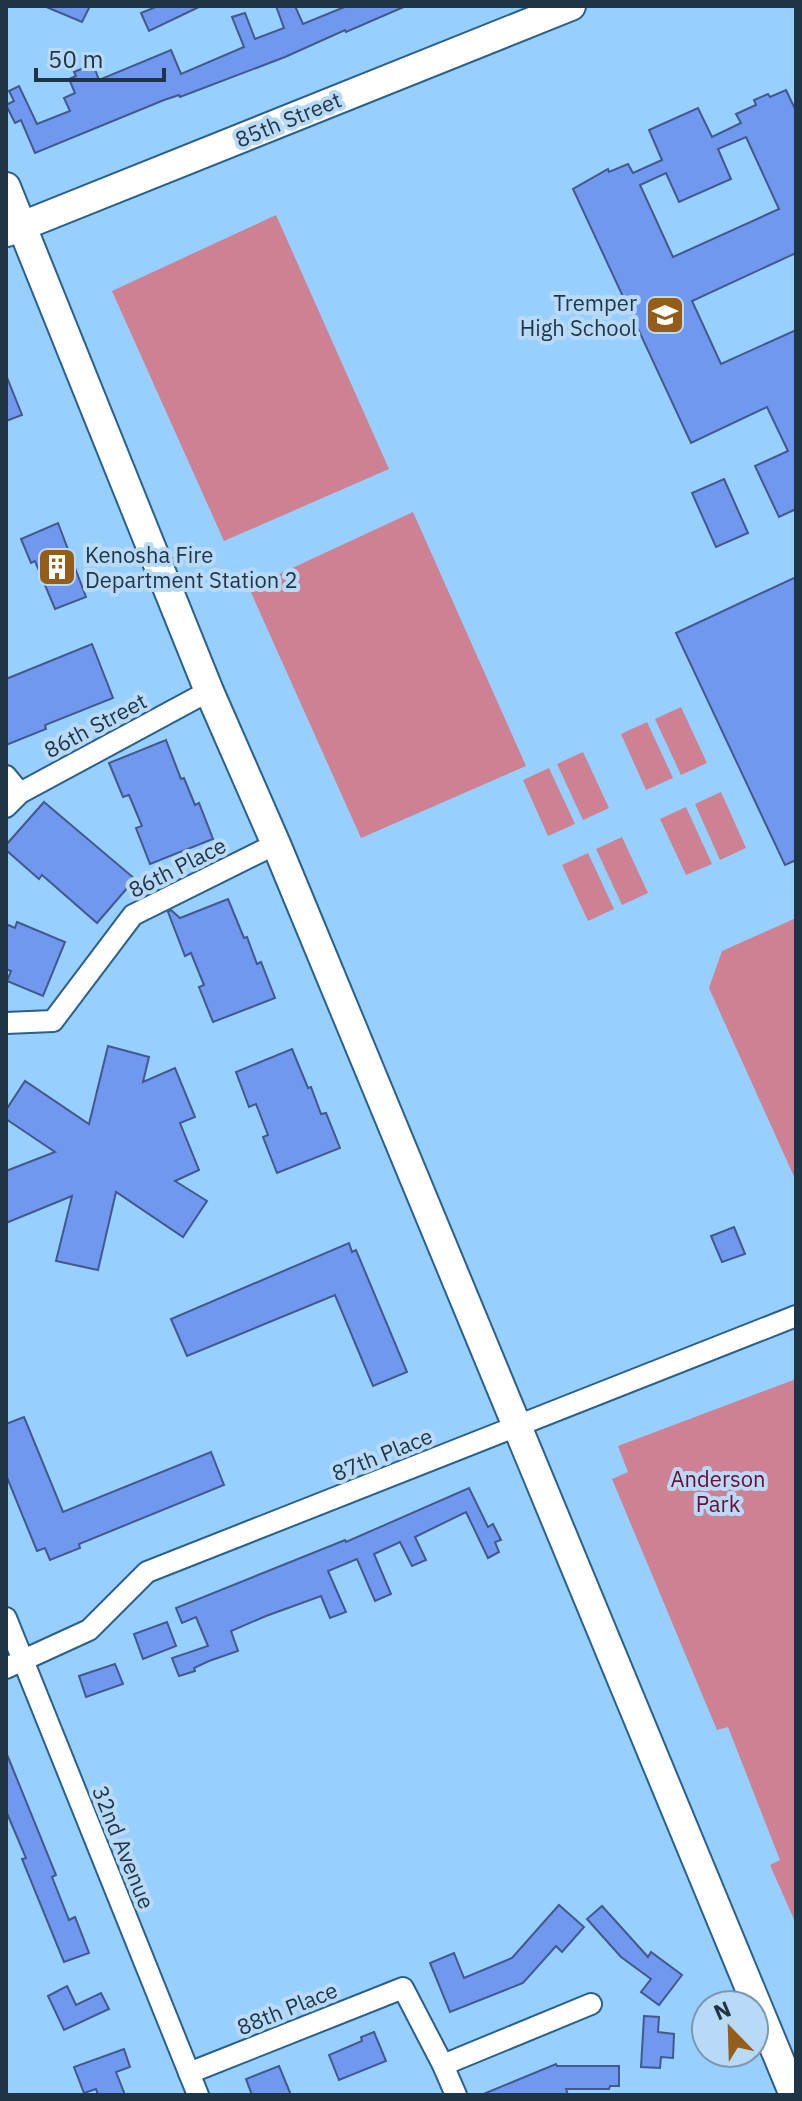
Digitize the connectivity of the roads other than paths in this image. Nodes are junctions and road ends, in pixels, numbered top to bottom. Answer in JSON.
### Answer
{"nodes":[{"id":1,"x":571,"y":6,"type":"edge"},
{"id":2,"x":6,"y":187,"type":"edge"},
{"id":3,"x":14,"y":229,"type":"edge"},
{"id":4,"x":209,"y":691,"type":"junction"},
{"id":5,"x":6,"y":776,"type":"edge"},
{"id":6,"x":13,"y":800,"type":"edge"},
{"id":7,"x":276,"y":844,"type":"junction"},
{"id":8,"x":6,"y":1023,"type":"edge"},
{"id":9,"x":796,"y":1316,"type":"edge"},
{"id":10,"x":515,"y":1427,"type":"junction"},
{"id":11,"x":6,"y":1618,"type":"edge"},
{"id":12,"x":15,"y":1665,"type":"edge"},
{"id":13,"x":591,"y":2004,"type":"dead end"},
{"id":14,"x":443,"y":2065,"type":"junction"},
{"id":15,"x":189,"y":2073,"type":"junction"},
{"id":16,"x":198,"y":2095,"type":"edge"},
{"id":17,"x":456,"y":2095,"type":"edge"},
{"id":18,"x":794,"y":2095,"type":"edge"}],
"edges":[{"from":1,"to":3,"type":"street","name":"85th Street"},
{"from":2,"to":3,"type":"street"},
{"from":3,"to":4,"type":"street"},
{"from":4,"to":6,"type":"street","name":"86th Street"},
{"from":4,"to":7,"type":"street"},
{"from":5,"to":6,"type":"street"},
{"from":7,"to":8,"type":"street","name":"86th Place"},
{"from":7,"to":10,"type":"street"},
{"from":9,"to":10,"type":"street","name":"87th Place"},
{"from":10,"to":12,"type":"street","name":"87th Place"},
{"from":10,"to":18,"type":"street"},
{"from":11,"to":12,"type":"street","name":"32nd Avenue"},
{"from":12,"to":15,"type":"street","name":"32nd Avenue"},
{"from":13,"to":14,"type":"street"},
{"from":14,"to":15,"type":"street","name":"88th Place"},
{"from":14,"to":17,"type":"street"},
{"from":15,"to":16,"type":"street","name":"32nd Avenue"}]}
